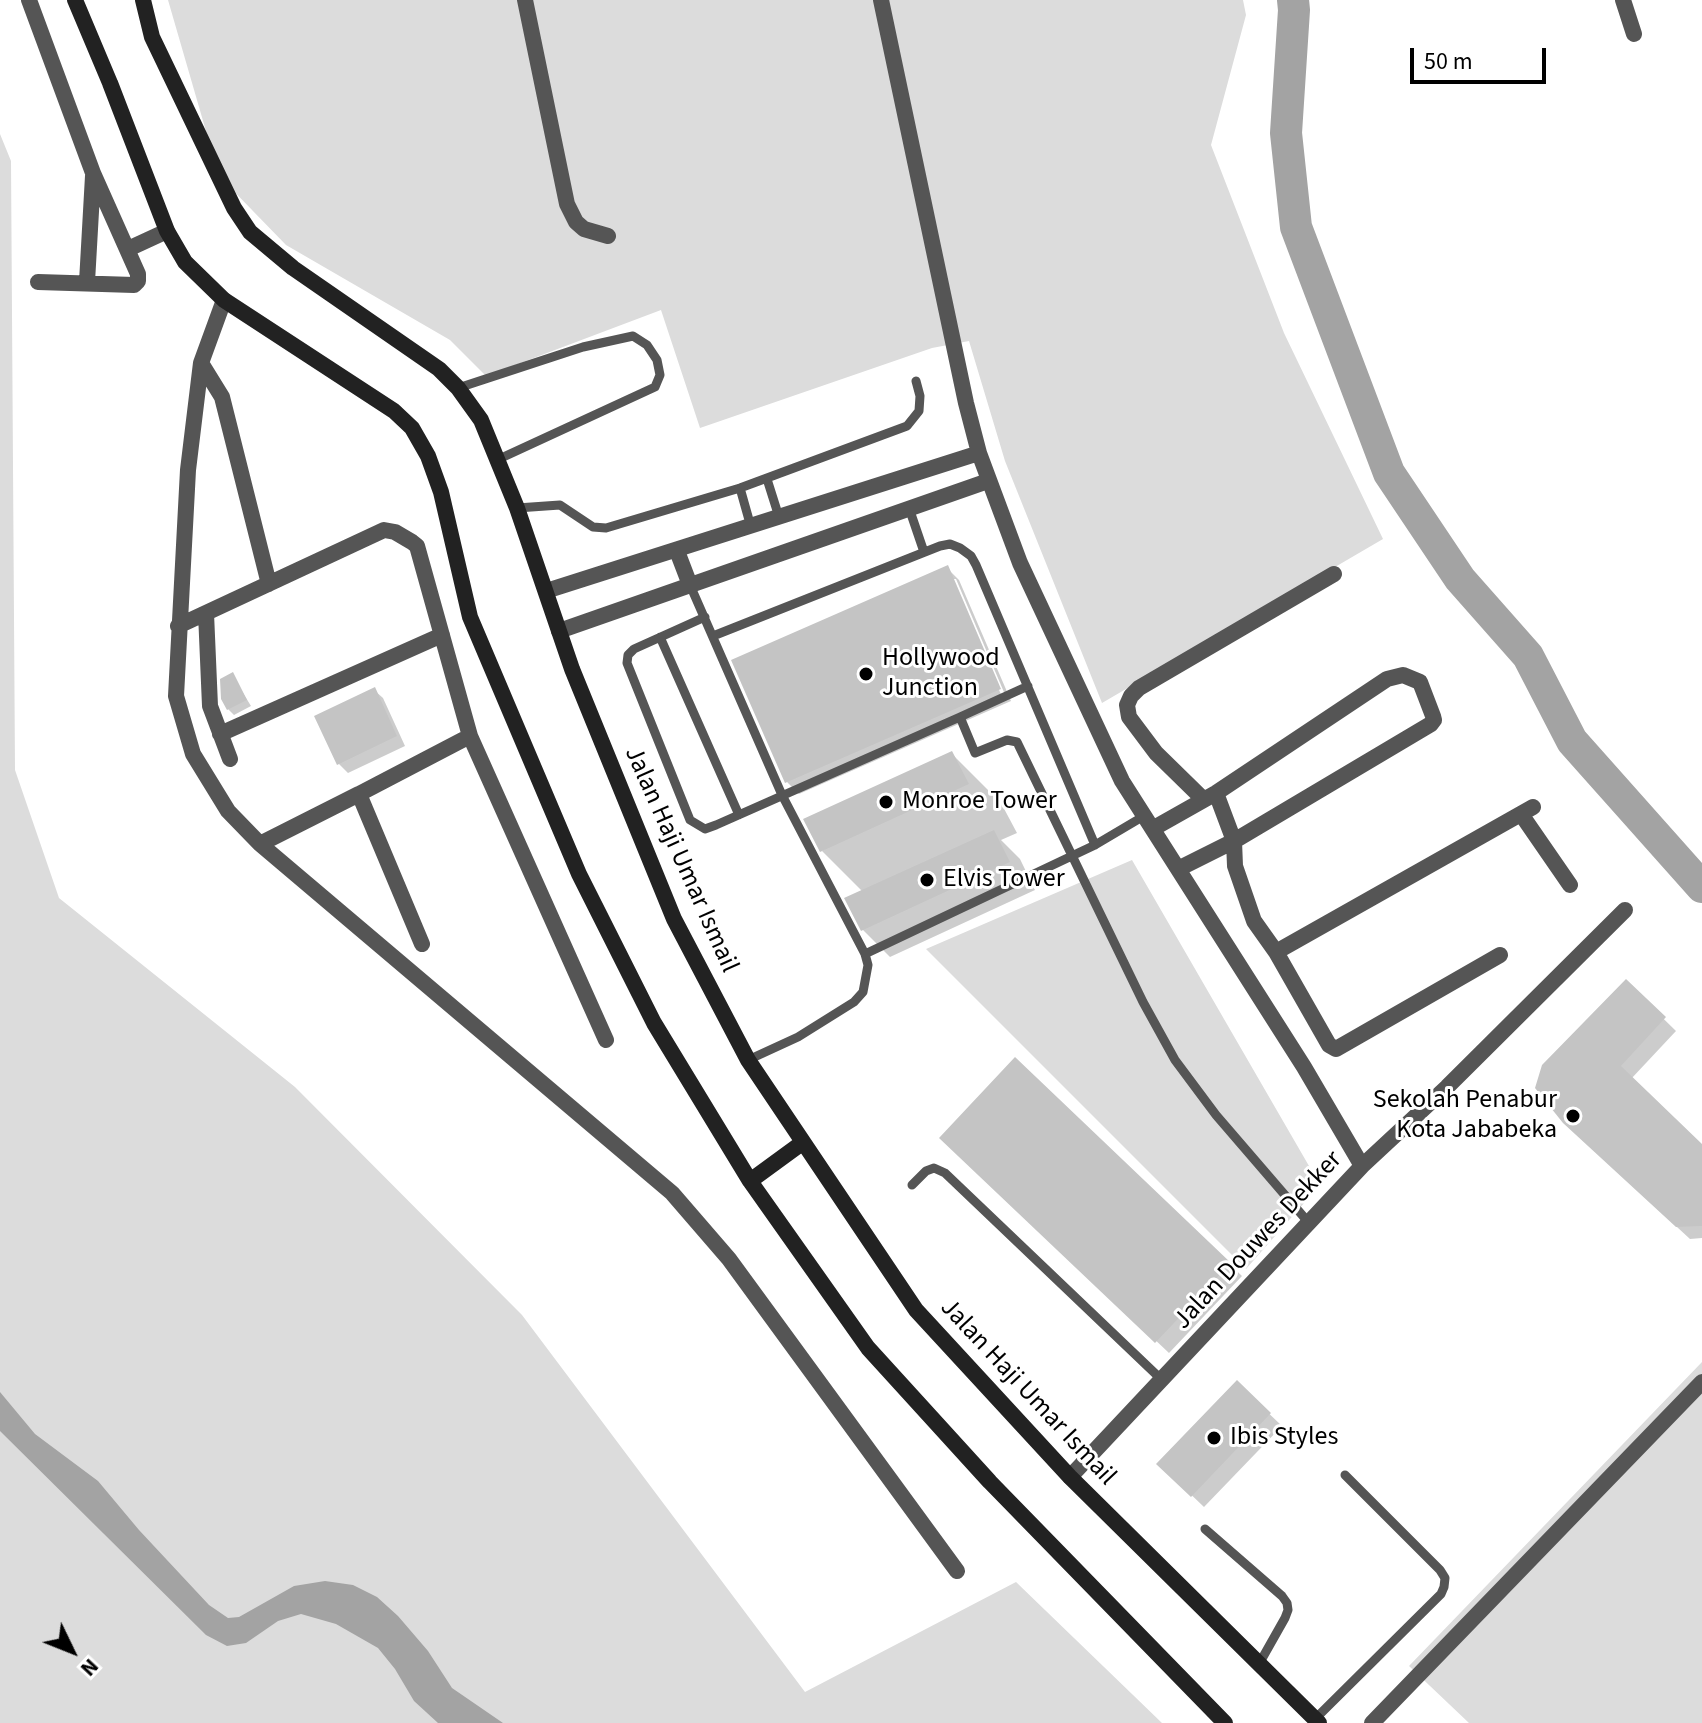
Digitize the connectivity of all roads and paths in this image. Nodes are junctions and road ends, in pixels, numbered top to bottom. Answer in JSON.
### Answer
{"nodes":[{"id":1,"x":29,"y":0,"type":"edge"},
{"id":2,"x":75,"y":0,"type":"edge"},
{"id":3,"x":143,"y":0,"type":"edge"},
{"id":4,"x":525,"y":0,"type":"edge"},
{"id":5,"x":881,"y":0,"type":"edge"},
{"id":6,"x":1623,"y":0,"type":"edge"},
{"id":7,"x":1634,"y":34,"type":"dead end"},
{"id":8,"x":93,"y":173,"type":"junction"},
{"id":9,"x":167,"y":231,"type":"junction"},
{"id":10,"x":608,"y":236,"type":"dead end"},
{"id":11,"x":128,"y":249,"type":"junction"},
{"id":12,"x":38,"y":282,"type":"dead end"},
{"id":13,"x":87,"y":282,"type":"junction"},
{"id":14,"x":224,"y":300,"type":"junction"},
{"id":15,"x":201,"y":363,"type":"junction"},
{"id":16,"x":916,"y":381,"type":"dead end"},
{"id":17,"x":458,"y":388,"type":"junction"},
{"id":18,"x":979,"y":453,"type":"junction"},
{"id":19,"x":499,"y":459,"type":"junction"},
{"id":20,"x":767,"y":479,"type":"junction"},
{"id":21,"x":988,"y":481,"type":"junction"},
{"id":22,"x":740,"y":488,"type":"junction"},
{"id":23,"x":517,"y":508,"type":"junction"},
{"id":24,"x":909,"y":508,"type":"junction"},
{"id":25,"x":779,"y":517,"type":"junction"},
{"id":26,"x":751,"y":527,"type":"junction"},
{"id":27,"x":677,"y":551,"type":"junction"},
{"id":28,"x":924,"y":552,"type":"junction"},
{"id":29,"x":1334,"y":574,"type":"dead end"},
{"id":30,"x":269,"y":584,"type":"junction"},
{"id":31,"x":690,"y":585,"type":"junction"},
{"id":32,"x":546,"y":591,"type":"junction"},
{"id":33,"x":206,"y":613,"type":"junction"},
{"id":34,"x":705,"y":617,"type":"junction"},
{"id":35,"x":178,"y":626,"type":"junction"},
{"id":36,"x":559,"y":631,"type":"junction"},
{"id":37,"x":442,"y":635,"type":"junction"},
{"id":38,"x":713,"y":636,"type":"junction"},
{"id":39,"x":660,"y":637,"type":"junction"},
{"id":40,"x":1028,"y":686,"type":"junction"},
{"id":41,"x":960,"y":717,"type":"junction"},
{"id":42,"x":220,"y":734,"type":"junction"},
{"id":43,"x":470,"y":736,"type":"junction"},
{"id":44,"x":230,"y":759,"type":"dead end"},
{"id":45,"x":359,"y":794,"type":"junction"},
{"id":46,"x":782,"y":795,"type":"junction"},
{"id":47,"x":1209,"y":796,"type":"junction"},
{"id":48,"x":739,"y":815,"type":"junction"},
{"id":49,"x":1149,"y":822,"type":"junction"},
{"id":50,"x":1234,"y":841,"type":"junction"},
{"id":51,"x":260,"y":844,"type":"junction"},
{"id":52,"x":1095,"y":845,"type":"junction"},
{"id":53,"x":1071,"y":856,"type":"junction"},
{"id":54,"x":1178,"y":869,"type":"junction"},
{"id":55,"x":1570,"y":885,"type":"dead end"},
{"id":56,"x":1625,"y":910,"type":"dead end"},
{"id":57,"x":422,"y":944,"type":"dead end"},
{"id":58,"x":1276,"y":952,"type":"junction"},
{"id":59,"x":865,"y":954,"type":"junction"},
{"id":60,"x":1500,"y":955,"type":"dead end"},
{"id":61,"x":606,"y":1040,"type":"dead end"},
{"id":62,"x":748,"y":1060,"type":"junction"},
{"id":63,"x":802,"y":1143,"type":"junction"},
{"id":64,"x":1362,"y":1166,"type":"junction"},
{"id":65,"x":750,"y":1181,"type":"junction"},
{"id":66,"x":912,"y":1185,"type":"dead end"},
{"id":67,"x":1309,"y":1223,"type":"junction"},
{"id":68,"x":1162,"y":1380,"type":"junction"},
{"id":69,"x":1702,"y":1382,"type":"edge"},
{"id":70,"x":1345,"y":1475,"type":"dead end"},
{"id":71,"x":1070,"y":1477,"type":"junction"},
{"id":72,"x":1205,"y":1529,"type":"dead end"},
{"id":73,"x":957,"y":1571,"type":"dead end"},
{"id":74,"x":1259,"y":1664,"type":"junction"},
{"id":75,"x":1317,"y":1721,"type":"edge"},
{"id":76,"x":1225,"y":1723,"type":"edge"},
{"id":77,"x":1372,"y":1723,"type":"edge"}],
"edges":[{"from":1,"to":8,"type":"street"},
{"from":2,"to":9,"type":"main road"},
{"from":3,"to":17,"type":"main road","name":"Jalan Haji Umar Ismail"},
{"from":4,"to":10,"type":"street"},
{"from":5,"to":18,"type":"street"},
{"from":6,"to":7,"type":"street"},
{"from":8,"to":11,"type":"street"},
{"from":8,"to":13,"type":"street"},
{"from":9,"to":11,"type":"street"},
{"from":9,"to":14,"type":"main road"},
{"from":11,"to":13,"type":"street"},
{"from":12,"to":13,"type":"street"},
{"from":14,"to":15,"type":"street"},
{"from":14,"to":65,"type":"main road"},
{"from":15,"to":30,"type":"street"},
{"from":15,"to":35,"type":"street"},
{"from":16,"to":20,"type":"lane"},
{"from":17,"to":19,"type":"main road","name":"Jalan Haji Umar Ismail"},
{"from":17,"to":19,"type":"lane"},
{"from":18,"to":21,"type":"street"},
{"from":18,"to":25,"type":"street"},
{"from":19,"to":23,"type":"main road","name":"Jalan Haji Umar Ismail"},
{"from":20,"to":22,"type":"lane"},
{"from":20,"to":25,"type":"lane"},
{"from":21,"to":24,"type":"street"},
{"from":21,"to":49,"type":"street"},
{"from":22,"to":23,"type":"lane"},
{"from":22,"to":26,"type":"lane"},
{"from":23,"to":32,"type":"main road","name":"Jalan Haji Umar Ismail"},
{"from":24,"to":28,"type":"lane"},
{"from":24,"to":31,"type":"street"},
{"from":25,"to":26,"type":"street"},
{"from":26,"to":27,"type":"street"},
{"from":27,"to":31,"type":"street"},
{"from":27,"to":32,"type":"street"},
{"from":28,"to":38,"type":"lane"},
{"from":28,"to":40,"type":"lane"},
{"from":29,"to":47,"type":"street"},
{"from":30,"to":33,"type":"street"},
{"from":30,"to":37,"type":"street"},
{"from":31,"to":34,"type":"lane"},
{"from":31,"to":36,"type":"street"},
{"from":32,"to":36,"type":"main road","name":"Jalan Haji Umar Ismail"},
{"from":33,"to":35,"type":"street"},
{"from":33,"to":42,"type":"street"},
{"from":34,"to":38,"type":"lane"},
{"from":34,"to":39,"type":"lane"},
{"from":35,"to":51,"type":"street"},
{"from":36,"to":62,"type":"main road","name":"Jalan Haji Umar Ismail"},
{"from":37,"to":42,"type":"street"},
{"from":37,"to":43,"type":"street"},
{"from":38,"to":46,"type":"lane"},
{"from":39,"to":48,"type":"lane"},
{"from":39,"to":48,"type":"lane"},
{"from":40,"to":41,"type":"lane"},
{"from":40,"to":52,"type":"lane"},
{"from":41,"to":46,"type":"lane"},
{"from":41,"to":53,"type":"lane"},
{"from":42,"to":44,"type":"street"},
{"from":43,"to":45,"type":"street"},
{"from":43,"to":61,"type":"street"},
{"from":45,"to":51,"type":"street"},
{"from":45,"to":57,"type":"street"},
{"from":46,"to":48,"type":"lane"},
{"from":46,"to":59,"type":"lane"},
{"from":47,"to":49,"type":"street"},
{"from":47,"to":50,"type":"street"},
{"from":47,"to":50,"type":"street"},
{"from":49,"to":52,"type":"lane"},
{"from":49,"to":54,"type":"street"},
{"from":50,"to":54,"type":"street"},
{"from":50,"to":58,"type":"street"},
{"from":51,"to":73,"type":"street"},
{"from":52,"to":53,"type":"lane"},
{"from":53,"to":59,"type":"lane"},
{"from":53,"to":67,"type":"lane"},
{"from":54,"to":64,"type":"street"},
{"from":55,"to":58,"type":"street"},
{"from":56,"to":64,"type":"street","name":"Jalan Douwes Dekker"},
{"from":58,"to":60,"type":"street"},
{"from":59,"to":62,"type":"lane"},
{"from":62,"to":63,"type":"main road","name":"Jalan Haji Umar Ismail"},
{"from":63,"to":65,"type":"main road"},
{"from":63,"to":71,"type":"main road","name":"Jalan Haji Umar Ismail"},
{"from":64,"to":67,"type":"street","name":"Jalan Douwes Dekker"},
{"from":65,"to":76,"type":"main road"},
{"from":66,"to":68,"type":"lane"},
{"from":67,"to":68,"type":"street","name":"Jalan Douwes Dekker"},
{"from":68,"to":71,"type":"street","name":"Jalan Douwes Dekker"},
{"from":69,"to":77,"type":"street"},
{"from":70,"to":75,"type":"lane"},
{"from":71,"to":74,"type":"main road","name":"Jalan Haji Umar Ismail"},
{"from":72,"to":74,"type":"lane"},
{"from":74,"to":75,"type":"main road","name":"Jalan Haji Umar Ismail"}]}
